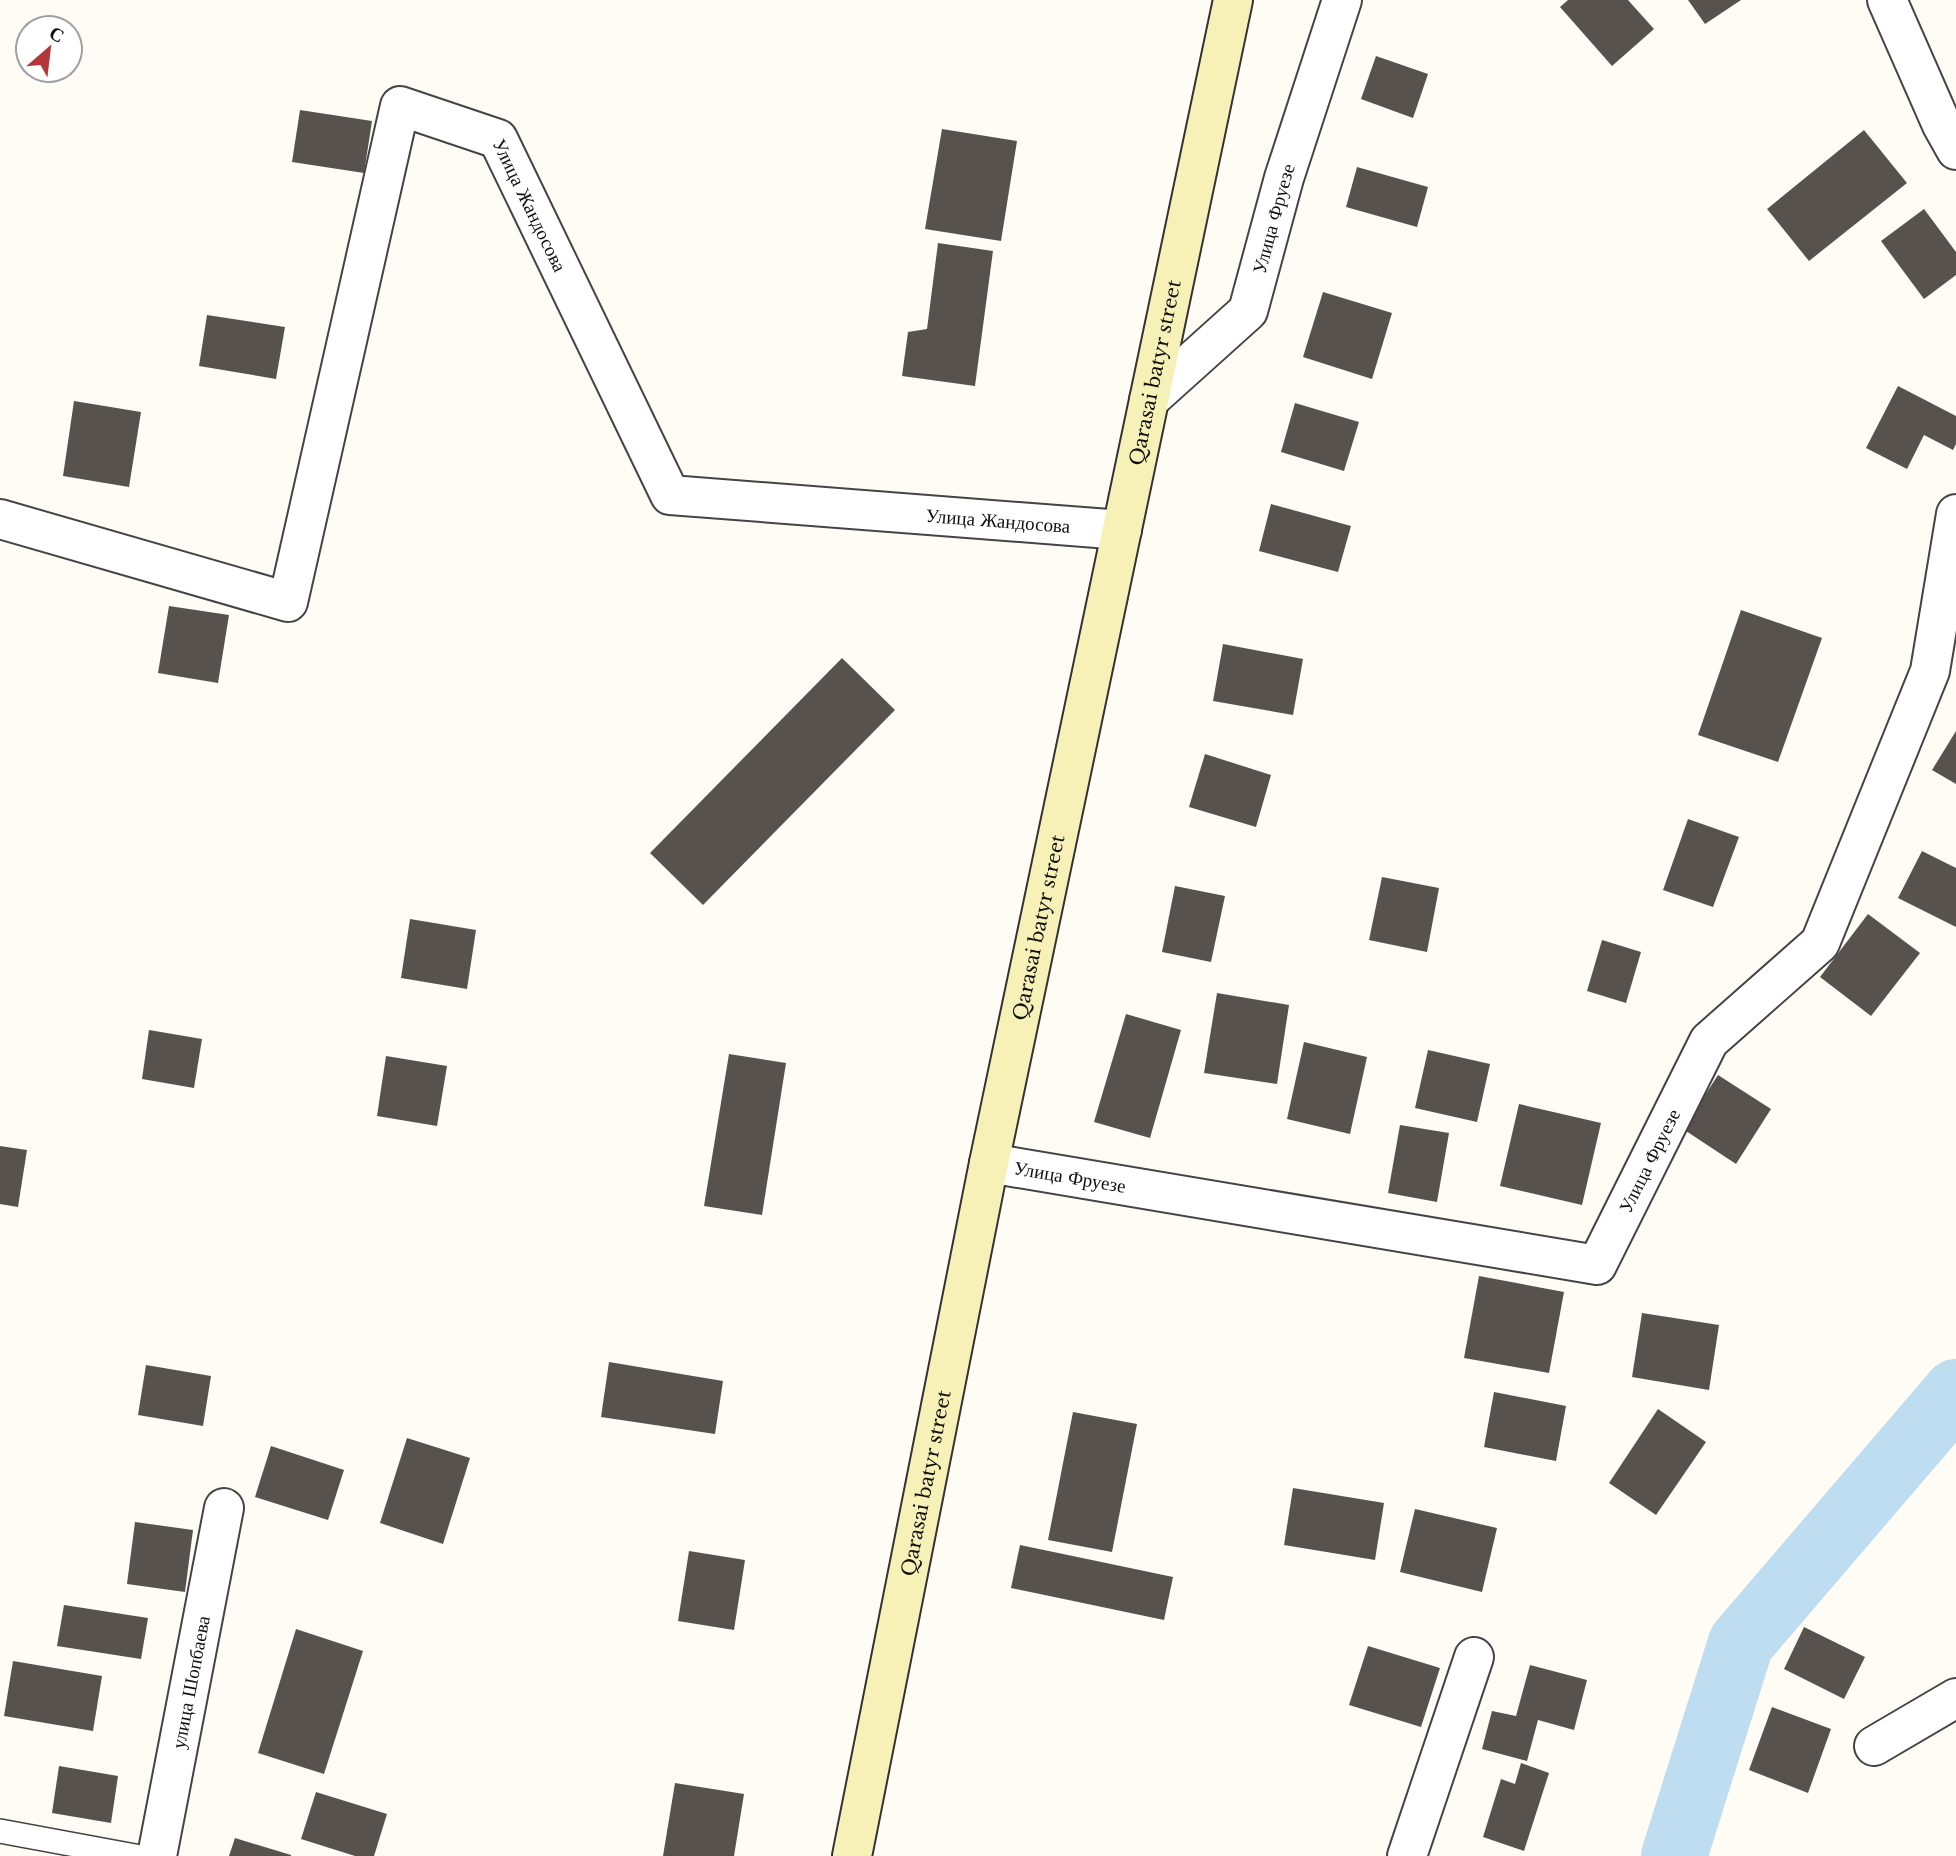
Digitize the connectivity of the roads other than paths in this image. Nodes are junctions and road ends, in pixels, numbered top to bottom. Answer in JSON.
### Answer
{"nodes":[{"id":1,"x":1234,"y":0,"type":"edge"},
{"id":2,"x":1342,"y":0,"type":"edge"},
{"id":3,"x":1887,"y":0,"type":"edge"},
{"id":4,"x":1956,"y":150,"type":"edge"},
{"id":5,"x":1149,"y":400,"type":"junction"},
{"id":6,"x":1956,"y":514,"type":"edge"},
{"id":7,"x":0,"y":519,"type":"edge"},
{"id":8,"x":1122,"y":530,"type":"junction"},
{"id":9,"x":989,"y":1163,"type":"junction"},
{"id":10,"x":224,"y":1508,"type":"dead end"},
{"id":11,"x":1474,"y":1657,"type":"dead end"},
{"id":12,"x":1956,"y":1698,"type":"edge"},
{"id":13,"x":1874,"y":1746,"type":"dead end"},
{"id":14,"x":0,"y":1831,"type":"edge"},
{"id":15,"x":135,"y":1856,"type":"edge"},
{"id":16,"x":157,"y":1856,"type":"edge"},
{"id":17,"x":852,"y":1856,"type":"edge"},
{"id":18,"x":1407,"y":1856,"type":"edge"}],
"edges":[{"from":1,"to":5,"type":"main road","name":"Qarasai batyr street"},
{"from":2,"to":5,"type":"street","name":"Улица Фруезе"},
{"from":3,"to":4,"type":"street"},
{"from":5,"to":8,"type":"main road","name":"Qarasai batyr street"},
{"from":6,"to":9,"type":"street","name":"Улица Фруезе"},
{"from":7,"to":8,"type":"street","name":"Улица Жандосова"},
{"from":8,"to":9,"type":"main road","name":"Qarasai batyr street"},
{"from":9,"to":17,"type":"main road","name":"Qarasai batyr street"},
{"from":10,"to":16,"type":"street","name":"улица Шопбаева"},
{"from":11,"to":18,"type":"street"},
{"from":12,"to":13,"type":"street"},
{"from":14,"to":15,"type":"lane"}]}
